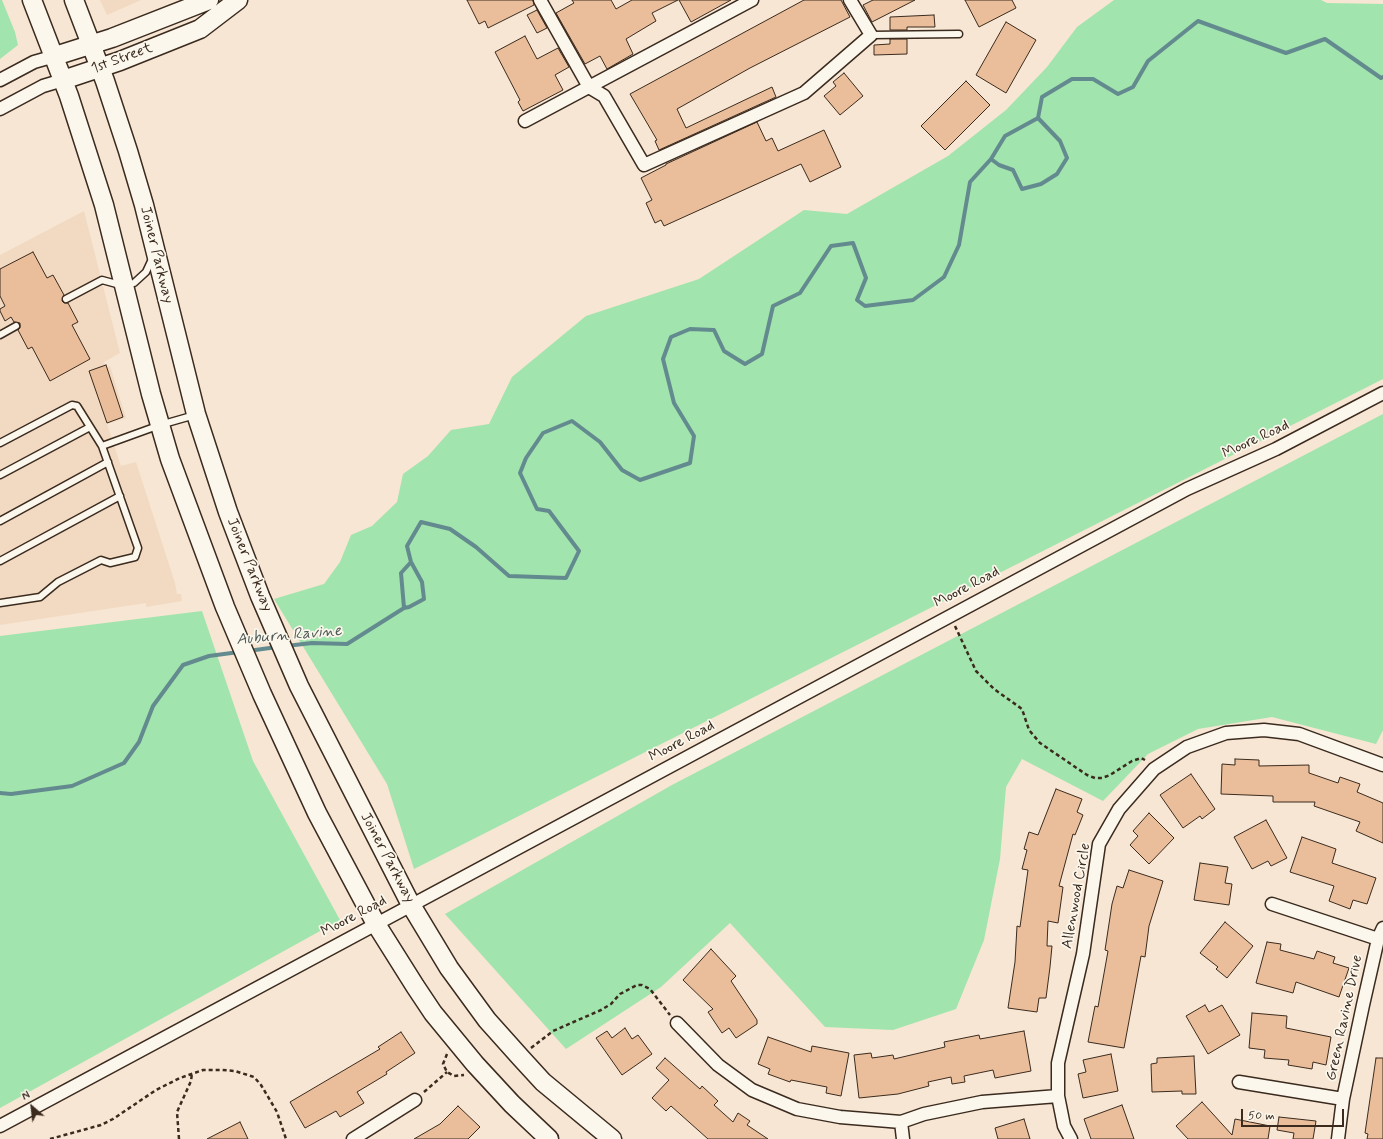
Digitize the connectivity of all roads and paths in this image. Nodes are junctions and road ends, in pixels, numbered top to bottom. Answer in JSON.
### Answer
{"nodes":[{"id":1,"x":32,"y":0,"type":"edge"},
{"id":2,"x":74,"y":0,"type":"edge"},
{"id":3,"x":209,"y":0,"type":"edge"},
{"id":4,"x":238,"y":0,"type":"edge"},
{"id":5,"x":540,"y":0,"type":"edge"},
{"id":6,"x":752,"y":0,"type":"edge"},
{"id":7,"x":850,"y":0,"type":"edge"},
{"id":8,"x":187,"y":4,"type":"edge"},
{"id":9,"x":959,"y":34,"type":"dead end"},
{"id":10,"x":871,"y":35,"type":"junction"},
{"id":11,"x":91,"y":44,"type":"junction"},
{"id":12,"x":54,"y":56,"type":"junction"},
{"id":13,"x":100,"y":67,"type":"junction"},
{"id":14,"x":0,"y":80,"type":"edge"},
{"id":15,"x":63,"y":80,"type":"junction"},
{"id":16,"x":589,"y":86,"type":"junction"},
{"id":17,"x":0,"y":109,"type":"edge"},
{"id":18,"x":526,"y":121,"type":"dead end"},
{"id":19,"x":156,"y":252,"type":"junction"},
{"id":20,"x":124,"y":286,"type":"junction"},
{"id":21,"x":66,"y":299,"type":"dead end"},
{"id":22,"x":16,"y":326,"type":"dead end"},
{"id":23,"x":0,"y":335,"type":"edge"},
{"id":24,"x":1383,"y":394,"type":"edge"},
{"id":25,"x":196,"y":414,"type":"junction"},
{"id":26,"x":160,"y":425,"type":"junction"},
{"id":27,"x":90,"y":427,"type":"junction"},
{"id":28,"x":0,"y":443,"type":"edge"},
{"id":29,"x":102,"y":446,"type":"junction"},
{"id":30,"x":108,"y":462,"type":"junction"},
{"id":31,"x":0,"y":474,"type":"edge"},
{"id":32,"x":120,"y":496,"type":"junction"},
{"id":33,"x":0,"y":521,"type":"edge"},
{"id":34,"x":0,"y":561,"type":"edge"},
{"id":35,"x":0,"y":603,"type":"edge"},
{"id":36,"x":950,"y":616,"type":"junction"},
{"id":37,"x":1383,"y":764,"type":"edge"},
{"id":38,"x":1154,"y":769,"type":"junction"},
{"id":39,"x":1272,"y":904,"type":"dead end"},
{"id":40,"x":411,"y":905,"type":"junction"},
{"id":41,"x":376,"y":924,"type":"junction"},
{"id":42,"x":1383,"y":928,"type":"edge"},
{"id":43,"x":1378,"y":939,"type":"junction"},
{"id":44,"x":677,"y":1022,"type":"joint"},
{"id":45,"x":521,"y":1058,"type":"junction"},
{"id":46,"x":447,"y":1072,"type":"dead end"},
{"id":47,"x":192,"y":1073,"type":"junction"},
{"id":48,"x":1239,"y":1082,"type":"dead end"},
{"id":49,"x":1058,"y":1096,"type":"junction"},
{"id":50,"x":1344,"y":1099,"type":"junction"},
{"id":51,"x":415,"y":1100,"type":"joint"},
{"id":52,"x":901,"y":1122,"type":"junction"},
{"id":53,"x":0,"y":1126,"type":"edge"},
{"id":54,"x":50,"y":1139,"type":"edge"},
{"id":55,"x":179,"y":1139,"type":"edge"},
{"id":56,"x":286,"y":1139,"type":"edge"},
{"id":57,"x":353,"y":1139,"type":"edge"},
{"id":58,"x":549,"y":1139,"type":"edge"},
{"id":59,"x":612,"y":1139,"type":"edge"},
{"id":60,"x":902,"y":1139,"type":"edge"},
{"id":61,"x":1071,"y":1139,"type":"edge"},
{"id":62,"x":1338,"y":1139,"type":"edge"}],
"edges":[{"from":1,"to":12,"type":"main road"},
{"from":2,"to":11,"type":"main road","name":"Joiner Parkway"},
{"from":3,"to":8,"type":"main road","name":"1st Street"},
{"from":4,"to":13,"type":"main road","name":"1st Street"},
{"from":5,"to":16,"type":"street"},
{"from":6,"to":16,"type":"street"},
{"from":7,"to":10,"type":"street"},
{"from":8,"to":11,"type":"main road","name":"1st Street"},
{"from":9,"to":10,"type":"lane"},
{"from":10,"to":16,"type":"street"},
{"from":11,"to":12,"type":"main road","name":"1st Street"},
{"from":11,"to":13,"type":"main road","name":"Joiner Parkway"},
{"from":12,"to":14,"type":"street","name":"1st Street"},
{"from":12,"to":15,"type":"main road"},
{"from":13,"to":15,"type":"main road","name":"1st Street"},
{"from":13,"to":19,"type":"main road","name":"Joiner Parkway"},
{"from":15,"to":17,"type":"street","name":"1st Street"},
{"from":15,"to":20,"type":"main road"},
{"from":16,"to":18,"type":"street"},
{"from":19,"to":20,"type":"lane"},
{"from":19,"to":25,"type":"main road","name":"Joiner Parkway"},
{"from":20,"to":21,"type":"lane"},
{"from":20,"to":26,"type":"main road"},
{"from":22,"to":23,"type":"lane"},
{"from":24,"to":36,"type":"street","name":"Moore Road"},
{"from":25,"to":26,"type":"lane"},
{"from":25,"to":40,"type":"main road","name":"Joiner Parkway"},
{"from":26,"to":29,"type":"lane"},
{"from":26,"to":41,"type":"main road"},
{"from":27,"to":28,"type":"lane"},
{"from":27,"to":29,"type":"lane"},
{"from":27,"to":31,"type":"lane"},
{"from":29,"to":30,"type":"lane"},
{"from":30,"to":32,"type":"lane"},
{"from":30,"to":33,"type":"lane"},
{"from":32,"to":34,"type":"lane"},
{"from":32,"to":35,"type":"lane"},
{"from":36,"to":38,"type":"path"},
{"from":36,"to":40,"type":"street","name":"Moore Road"},
{"from":37,"to":38,"type":"street","name":"Allenwood Circle"},
{"from":38,"to":49,"type":"street","name":"Allenwood Circle"},
{"from":39,"to":43,"type":"street"},
{"from":40,"to":41,"type":"street","name":"Moore Road"},
{"from":40,"to":45,"type":"main road","name":"Joiner Parkway"},
{"from":41,"to":53,"type":"street","name":"Moore Road"},
{"from":41,"to":58,"type":"main road"},
{"from":42,"to":43,"type":"street","name":"Green Ravine Drive"},
{"from":43,"to":50,"type":"street","name":"Green Ravine Drive"},
{"from":44,"to":45,"type":"path"},
{"from":44,"to":52,"type":"street"},
{"from":45,"to":59,"type":"main road","name":"Joiner Parkway"},
{"from":46,"to":51,"type":"path"},
{"from":47,"to":54,"type":"path"},
{"from":47,"to":55,"type":"path"},
{"from":47,"to":56,"type":"path"},
{"from":48,"to":50,"type":"street"},
{"from":49,"to":52,"type":"street"},
{"from":49,"to":61,"type":"street","name":"Allenwood Circle"},
{"from":50,"to":62,"type":"street","name":"Green Ravine Drive"},
{"from":51,"to":57,"type":"street"},
{"from":52,"to":60,"type":"street"}]}
